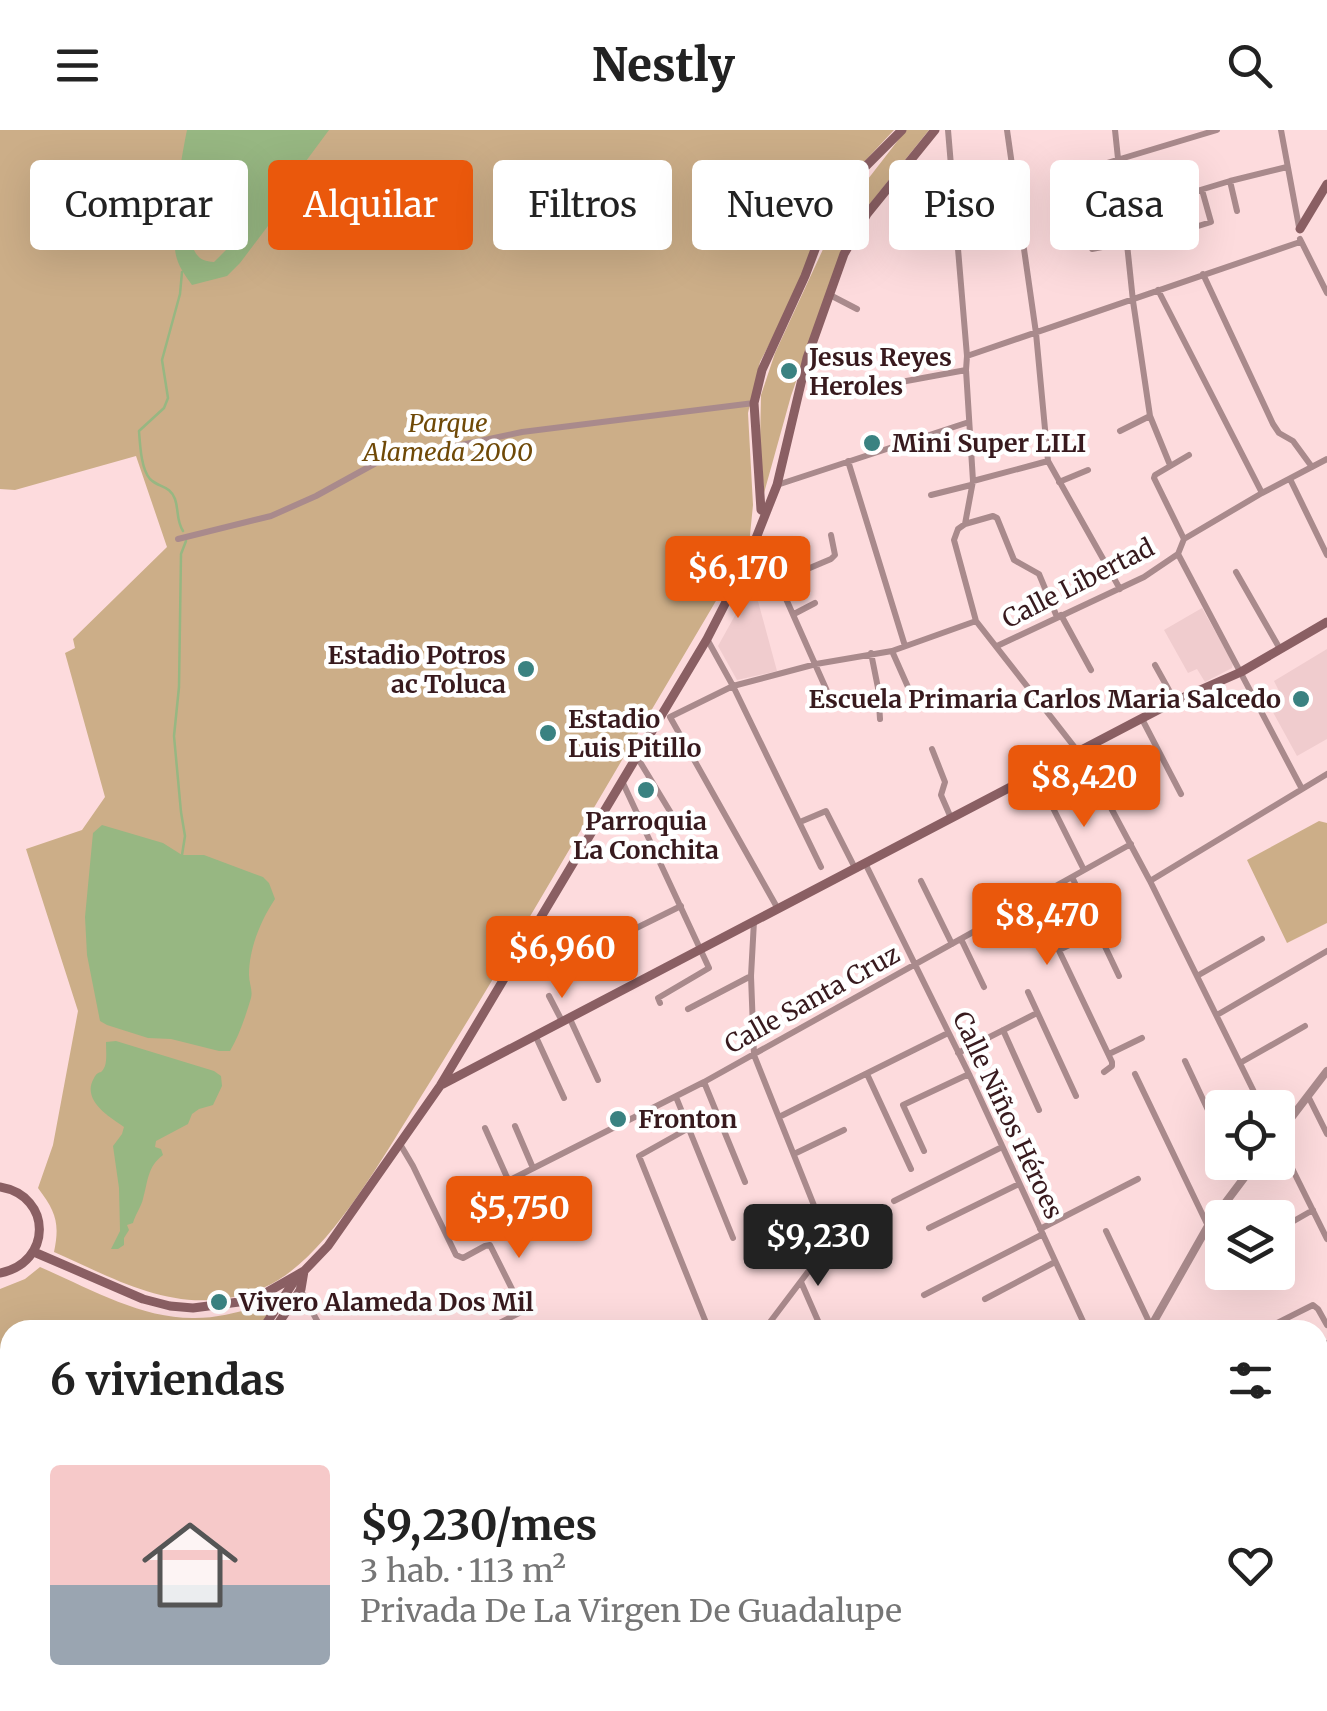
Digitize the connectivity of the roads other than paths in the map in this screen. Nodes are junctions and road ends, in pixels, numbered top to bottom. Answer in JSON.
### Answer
{"nodes":[{"id":1,"x":902,"y":130,"type":"edge"},
{"id":2,"x":935,"y":130,"type":"edge"},
{"id":3,"x":948,"y":130,"type":"edge"},
{"id":4,"x":1007,"y":130,"type":"edge"},
{"id":5,"x":1115,"y":130,"type":"edge"},
{"id":6,"x":1217,"y":130,"type":"edge"},
{"id":7,"x":1280,"y":130,"type":"edge"},
{"id":8,"x":950,"y":160,"type":"edge"},
{"id":9,"x":1118,"y":160,"type":"joint"},
{"id":10,"x":1287,"y":167,"type":"junction"},
{"id":11,"x":1230,"y":181,"type":"junction"},
{"id":12,"x":1327,"y":184,"type":"edge"},
{"id":13,"x":1202,"y":190,"type":"junction"},
{"id":14,"x":1199,"y":191,"type":"edge"},
{"id":15,"x":1237,"y":211,"type":"dead end"},
{"id":16,"x":1199,"y":226,"type":"edge"},
{"id":17,"x":1300,"y":228,"type":"junction"},
{"id":18,"x":1300,"y":242,"type":"junction"},
{"id":19,"x":958,"y":250,"type":"edge"},
{"id":20,"x":1127,"y":250,"type":"edge"},
{"id":21,"x":1203,"y":274,"type":"junction"},
{"id":22,"x":1324,"y":278,"type":"edge"},
{"id":23,"x":1158,"y":290,"type":"junction"},
{"id":24,"x":1327,"y":293,"type":"edge"},
{"id":25,"x":828,"y":295,"type":"junction"},
{"id":26,"x":1133,"y":301,"type":"junction"},
{"id":27,"x":857,"y":309,"type":"dead end"},
{"id":28,"x":1036,"y":333,"type":"junction"},
{"id":29,"x":967,"y":356,"type":"junction"},
{"id":30,"x":966,"y":370,"type":"junction"},
{"id":31,"x":867,"y":379,"type":"dead end"},
{"id":32,"x":754,"y":403,"type":"junction"},
{"id":33,"x":1150,"y":416,"type":"junction"},
{"id":34,"x":969,"y":422,"type":"junction"},
{"id":35,"x":1120,"y":432,"type":"dead end"},
{"id":36,"x":1190,"y":455,"type":"dead end"},
{"id":37,"x":1327,"y":460,"type":"edge"},
{"id":38,"x":1048,"y":461,"type":"junction"},
{"id":39,"x":848,"y":462,"type":"junction"},
{"id":40,"x":1170,"y":465,"type":"junction"},
{"id":41,"x":1312,"y":467,"type":"junction"},
{"id":42,"x":1088,"y":470,"type":"dead end"},
{"id":43,"x":1290,"y":478,"type":"junction"},
{"id":44,"x":1059,"y":482,"type":"junction"},
{"id":45,"x":972,"y":483,"type":"junction"},
{"id":46,"x":778,"y":486,"type":"junction"},
{"id":47,"x":1262,"y":493,"type":"junction"},
{"id":48,"x":932,"y":495,"type":"dead end"},
{"id":49,"x":766,"y":513,"type":"junction"},
{"id":50,"x":965,"y":524,"type":"junction"},
{"id":51,"x":831,"y":535,"type":"dead end"},
{"id":52,"x":758,"y":536,"type":"junction"},
{"id":53,"x":178,"y":538,"type":"dead end"},
{"id":54,"x":1184,"y":538,"type":"junction"},
{"id":55,"x":1178,"y":554,"type":"junction"},
{"id":56,"x":1327,"y":556,"type":"edge"},
{"id":57,"x":1236,"y":572,"type":"dead end"},
{"id":58,"x":780,"y":581,"type":"junction"},
{"id":59,"x":1120,"y":590,"type":"junction"},
{"id":60,"x":815,"y":603,"type":"dead end"},
{"id":61,"x":794,"y":614,"type":"junction"},
{"id":62,"x":1059,"y":616,"type":"junction"},
{"id":63,"x":976,"y":622,"type":"junction"},
{"id":64,"x":1327,"y":622,"type":"edge"},
{"id":65,"x":708,"y":639,"type":"junction"},
{"id":66,"x":904,"y":646,"type":"junction"},
{"id":67,"x":996,"y":646,"type":"junction"},
{"id":68,"x":1281,"y":650,"type":"junction"},
{"id":69,"x":892,"y":651,"type":"junction"},
{"id":70,"x":871,"y":653,"type":"junction"},
{"id":71,"x":816,"y":664,"type":"junction"},
{"id":72,"x":1155,"y":665,"type":"dead end"},
{"id":73,"x":1091,"y":670,"type":"dead end"},
{"id":74,"x":1240,"y":672,"type":"junction"},
{"id":75,"x":733,"y":686,"type":"junction"},
{"id":76,"x":908,"y":687,"type":"dead end"},
{"id":77,"x":831,"y":700,"type":"dead end"},
{"id":78,"x":1175,"y":701,"type":"junction"},
{"id":79,"x":668,"y":712,"type":"junction"},
{"id":80,"x":880,"y":719,"type":"dead end"},
{"id":81,"x":1142,"y":719,"type":"junction"},
{"id":82,"x":932,"y":749,"type":"dead end"},
{"id":83,"x":1078,"y":751,"type":"junction"},
{"id":84,"x":636,"y":756,"type":"junction"},
{"id":85,"x":1327,"y":774,"type":"edge"},
{"id":86,"x":621,"y":780,"type":"junction"},
{"id":87,"x":1302,"y":789,"type":"junction"},
{"id":88,"x":1181,"y":794,"type":"dead end"},
{"id":89,"x":1052,"y":806,"type":"dead end"},
{"id":90,"x":674,"y":818,"type":"dead end"},
{"id":91,"x":951,"y":818,"type":"junction"},
{"id":92,"x":799,"y":823,"type":"junction"},
{"id":93,"x":1131,"y":844,"type":"junction"},
{"id":94,"x":861,"y":866,"type":"junction"},
{"id":95,"x":820,"y":867,"type":"dead end"},
{"id":96,"x":1084,"y":870,"type":"junction"},
{"id":97,"x":1072,"y":876,"type":"junction"},
{"id":98,"x":921,"y":881,"type":"dead end"},
{"id":99,"x":1150,"y":882,"type":"junction"},
{"id":100,"x":1034,"y":898,"type":"junction"},
{"id":101,"x":681,"y":906,"type":"junction"},
{"id":102,"x":778,"y":908,"type":"junction"},
{"id":103,"x":754,"y":922,"type":"junction"},
{"id":104,"x":1098,"y":931,"type":"junction"},
{"id":105,"x":1262,"y":938,"type":"dead end"},
{"id":106,"x":960,"y":940,"type":"junction"},
{"id":107,"x":610,"y":941,"type":"dead end"},
{"id":108,"x":952,"y":944,"type":"junction"},
{"id":109,"x":700,"y":950,"type":"junction"},
{"id":110,"x":1059,"y":950,"type":"junction"},
{"id":111,"x":1327,"y":951,"type":"edge"},
{"id":112,"x":914,"y":966,"type":"junction"},
{"id":113,"x":751,"y":976,"type":"junction"},
{"id":114,"x":1119,"y":976,"type":"dead end"},
{"id":115,"x":1197,"y":976,"type":"junction"},
{"id":116,"x":984,"y":987,"type":"dead end"},
{"id":117,"x":1028,"y":992,"type":"dead end"},
{"id":118,"x":549,"y":996,"type":"dead end"},
{"id":119,"x":659,"y":1000,"type":"dead end"},
{"id":120,"x":688,"y":1009,"type":"dead end"},
{"id":121,"x":1037,"y":1013,"type":"junction"},
{"id":122,"x":1217,"y":1015,"type":"junction"},
{"id":123,"x":566,"y":1021,"type":"junction"},
{"id":124,"x":1305,"y":1026,"type":"dead end"},
{"id":125,"x":1003,"y":1030,"type":"junction"},
{"id":126,"x":948,"y":1033,"type":"junction"},
{"id":127,"x":536,"y":1037,"type":"junction"},
{"id":128,"x":1142,"y":1038,"type":"dead end"},
{"id":129,"x":958,"y":1053,"type":"junction"},
{"id":130,"x":754,"y":1054,"type":"junction"},
{"id":131,"x":1109,"y":1054,"type":"junction"},
{"id":132,"x":1184,"y":1061,"type":"dead end"},
{"id":133,"x":1240,"y":1063,"type":"junction"},
{"id":134,"x":1327,"y":1071,"type":"edge"},
{"id":135,"x":1104,"y":1072,"type":"dead end"},
{"id":136,"x":866,"y":1074,"type":"junction"},
{"id":137,"x":968,"y":1074,"type":"junction"},
{"id":138,"x":1134,"y":1074,"type":"dead end"},
{"id":139,"x":598,"y":1080,"type":"dead end"},
{"id":140,"x":704,"y":1082,"type":"junction"},
{"id":141,"x":440,"y":1086,"type":"junction"},
{"id":142,"x":1253,"y":1090,"type":"edge"},
{"id":143,"x":1076,"y":1096,"type":"dead end"},
{"id":144,"x":1308,"y":1096,"type":"junction"},
{"id":145,"x":676,"y":1097,"type":"junction"},
{"id":146,"x":564,"y":1098,"type":"dead end"},
{"id":147,"x":1205,"y":1105,"type":"edge"},
{"id":148,"x":1039,"y":1110,"type":"dead end"},
{"id":149,"x":1295,"y":1114,"type":"edge"},
{"id":150,"x":778,"y":1116,"type":"junction"},
{"id":151,"x":514,"y":1126,"type":"dead end"},
{"id":152,"x":485,"y":1128,"type":"dead end"},
{"id":153,"x":689,"y":1128,"type":"junction"},
{"id":154,"x":844,"y":1130,"type":"dead end"},
{"id":155,"x":1327,"y":1134,"type":"edge"},
{"id":156,"x":400,"y":1144,"type":"junction"},
{"id":157,"x":1002,"y":1147,"type":"junction"},
{"id":158,"x":924,"y":1150,"type":"dead end"},
{"id":159,"x":794,"y":1154,"type":"junction"},
{"id":160,"x":533,"y":1168,"type":"junction"},
{"id":161,"x":911,"y":1169,"type":"dead end"},
{"id":162,"x":1295,"y":1173,"type":"edge"},
{"id":163,"x":1138,"y":1179,"type":"dead end"},
{"id":164,"x":1242,"y":1181,"type":"edge"},
{"id":165,"x":746,"y":1182,"type":"dead end"},
{"id":166,"x":1019,"y":1184,"type":"junction"},
{"id":167,"x":0,"y":1187,"type":"edge"},
{"id":168,"x":1228,"y":1200,"type":"edge"},
{"id":169,"x":894,"y":1201,"type":"dead end"},
{"id":170,"x":1313,"y":1210,"type":"junction"},
{"id":171,"x":1205,"y":1220,"type":"edge"},
{"id":172,"x":1295,"y":1220,"type":"edge"},
{"id":173,"x":930,"y":1228,"type":"dead end"},
{"id":174,"x":1106,"y":1231,"type":"dead end"},
{"id":175,"x":1205,"y":1231,"type":"edge"},
{"id":176,"x":1041,"y":1232,"type":"junction"},
{"id":177,"x":733,"y":1238,"type":"dead end"},
{"id":178,"x":1327,"y":1240,"type":"edge"},
{"id":179,"x":34,"y":1252,"type":"junction"},
{"id":180,"x":1055,"y":1262,"type":"junction"},
{"id":181,"x":304,"y":1271,"type":"junction"},
{"id":182,"x":0,"y":1273,"type":"edge"},
{"id":183,"x":801,"y":1282,"type":"junction"},
{"id":184,"x":297,"y":1286,"type":"junction"},
{"id":185,"x":924,"y":1294,"type":"dead end"},
{"id":186,"x":985,"y":1299,"type":"dead end"},
{"id":187,"x":270,"y":1320,"type":"edge"},
{"id":188,"x":279,"y":1320,"type":"edge"},
{"id":189,"x":316,"y":1320,"type":"edge"},
{"id":190,"x":507,"y":1320,"type":"edge"},
{"id":191,"x":705,"y":1320,"type":"edge"},
{"id":192,"x":772,"y":1320,"type":"edge"},
{"id":193,"x":818,"y":1320,"type":"edge"},
{"id":194,"x":1083,"y":1320,"type":"edge"},
{"id":195,"x":1146,"y":1320,"type":"edge"},
{"id":196,"x":1155,"y":1320,"type":"edge"},
{"id":197,"x":1283,"y":1320,"type":"edge"},
{"id":198,"x":1324,"y":1320,"type":"edge"}],
"edges":[{"from":1,"to":32,"type":"main road"},
{"from":2,"to":25,"type":"main road"},
{"from":3,"to":8,"type":"street"},
{"from":4,"to":28,"type":"street"},
{"from":5,"to":9,"type":"street"},
{"from":6,"to":9,"type":"street"},
{"from":7,"to":10,"type":"street"},
{"from":10,"to":11,"type":"street"},
{"from":10,"to":17,"type":"street"},
{"from":11,"to":13,"type":"street"},
{"from":11,"to":15,"type":"street"},
{"from":12,"to":17,"type":"main road"},
{"from":13,"to":14,"type":"street"},
{"from":13,"to":16,"type":"street"},
{"from":17,"to":18,"type":"street"},
{"from":18,"to":21,"type":"street"},
{"from":18,"to":22,"type":"street"},
{"from":19,"to":29,"type":"street"},
{"from":20,"to":26,"type":"street"},
{"from":21,"to":23,"type":"street"},
{"from":21,"to":41,"type":"street"},
{"from":22,"to":24,"type":"street"},
{"from":23,"to":26,"type":"street"},
{"from":23,"to":47,"type":"street"},
{"from":25,"to":27,"type":"street"},
{"from":25,"to":46,"type":"main road"},
{"from":26,"to":28,"type":"street"},
{"from":26,"to":33,"type":"street"},
{"from":28,"to":29,"type":"street"},
{"from":28,"to":38,"type":"street"},
{"from":29,"to":30,"type":"street"},
{"from":30,"to":31,"type":"street"},
{"from":30,"to":34,"type":"street"},
{"from":32,"to":49,"type":"main road"},
{"from":32,"to":53,"type":"street"},
{"from":33,"to":35,"type":"street"},
{"from":33,"to":40,"type":"street"},
{"from":34,"to":39,"type":"street"},
{"from":34,"to":45,"type":"street"},
{"from":36,"to":40,"type":"street"},
{"from":37,"to":41,"type":"street","name":"Calle Libertad"},
{"from":38,"to":44,"type":"street"},
{"from":38,"to":45,"type":"street"},
{"from":39,"to":46,"type":"street"},
{"from":39,"to":66,"type":"street"},
{"from":40,"to":54,"type":"street"},
{"from":41,"to":43,"type":"street","name":"Calle Libertad"},
{"from":42,"to":44,"type":"street"},
{"from":43,"to":47,"type":"street","name":"Calle Libertad"},
{"from":43,"to":56,"type":"street"},
{"from":44,"to":59,"type":"street"},
{"from":45,"to":48,"type":"street"},
{"from":45,"to":50,"type":"street"},
{"from":46,"to":49,"type":"main road"},
{"from":47,"to":54,"type":"street","name":"Calle Libertad"},
{"from":49,"to":52,"type":"main road"},
{"from":50,"to":62,"type":"street"},
{"from":50,"to":63,"type":"street"},
{"from":51,"to":58,"type":"street"},
{"from":52,"to":58,"type":"street"},
{"from":52,"to":65,"type":"main road"},
{"from":54,"to":55,"type":"street","name":"Calle Libertad"},
{"from":55,"to":59,"type":"street","name":"Calle Libertad"},
{"from":55,"to":74,"type":"street"},
{"from":57,"to":68,"type":"street"},
{"from":58,"to":61,"type":"street"},
{"from":59,"to":62,"type":"street","name":"Calle Libertad"},
{"from":60,"to":61,"type":"street"},
{"from":61,"to":71,"type":"street"},
{"from":62,"to":67,"type":"street","name":"Calle Libertad"},
{"from":62,"to":73,"type":"street"},
{"from":63,"to":66,"type":"street"},
{"from":63,"to":67,"type":"street"},
{"from":64,"to":68,"type":"main road"},
{"from":65,"to":75,"type":"street"},
{"from":65,"to":79,"type":"main road"},
{"from":66,"to":69,"type":"street"},
{"from":67,"to":83,"type":"street"},
{"from":68,"to":74,"type":"main road"},
{"from":69,"to":70,"type":"street"},
{"from":69,"to":76,"type":"street"},
{"from":70,"to":71,"type":"street"},
{"from":70,"to":80,"type":"street"},
{"from":71,"to":75,"type":"street"},
{"from":71,"to":77,"type":"street"},
{"from":72,"to":78,"type":"street"},
{"from":74,"to":78,"type":"main road"},
{"from":74,"to":87,"type":"street"},
{"from":75,"to":79,"type":"street"},
{"from":75,"to":92,"type":"street"},
{"from":78,"to":81,"type":"main road"},
{"from":79,"to":84,"type":"main road"},
{"from":79,"to":102,"type":"street"},
{"from":81,"to":83,"type":"main road"},
{"from":81,"to":88,"type":"street"},
{"from":82,"to":91,"type":"street"},
{"from":83,"to":91,"type":"main road"},
{"from":83,"to":93,"type":"street"},
{"from":84,"to":86,"type":"main road"},
{"from":84,"to":90,"type":"street"},
{"from":85,"to":87,"type":"street"},
{"from":86,"to":101,"type":"street"},
{"from":86,"to":141,"type":"main road"},
{"from":87,"to":99,"type":"street"},
{"from":89,"to":96,"type":"street"},
{"from":91,"to":94,"type":"main road"},
{"from":92,"to":94,"type":"street","name":"Calle Niños Héroes"},
{"from":92,"to":95,"type":"street"},
{"from":93,"to":96,"type":"street","name":"Calle Santa Cruz"},
{"from":93,"to":99,"type":"street"},
{"from":94,"to":102,"type":"main road"},
{"from":94,"to":112,"type":"street","name":"Calle Niños Héroes"},
{"from":96,"to":97,"type":"street","name":"Calle Santa Cruz"},
{"from":97,"to":100,"type":"street","name":"Calle Santa Cruz"},
{"from":97,"to":104,"type":"street"},
{"from":98,"to":108,"type":"street"},
{"from":99,"to":115,"type":"street"},
{"from":100,"to":106,"type":"street","name":"Calle Santa Cruz"},
{"from":100,"to":110,"type":"street"},
{"from":101,"to":107,"type":"street"},
{"from":101,"to":109,"type":"street"},
{"from":102,"to":103,"type":"main road"},
{"from":103,"to":109,"type":"main road"},
{"from":103,"to":113,"type":"street"},
{"from":104,"to":110,"type":"street"},
{"from":104,"to":114,"type":"street"},
{"from":105,"to":115,"type":"street"},
{"from":106,"to":108,"type":"street","name":"Calle Santa Cruz"},
{"from":106,"to":116,"type":"street"},
{"from":108,"to":112,"type":"street","name":"Calle Santa Cruz"},
{"from":109,"to":119,"type":"street"},
{"from":109,"to":123,"type":"main road"},
{"from":110,"to":131,"type":"street"},
{"from":111,"to":122,"type":"street"},
{"from":112,"to":126,"type":"street","name":"Calle Niños Héroes"},
{"from":112,"to":130,"type":"street","name":"Calle Santa Cruz"},
{"from":113,"to":120,"type":"street"},
{"from":113,"to":130,"type":"street"},
{"from":115,"to":122,"type":"street"},
{"from":117,"to":121,"type":"street"},
{"from":118,"to":123,"type":"street"},
{"from":121,"to":125,"type":"street"},
{"from":121,"to":143,"type":"street"},
{"from":122,"to":133,"type":"street"},
{"from":123,"to":127,"type":"main road"},
{"from":123,"to":139,"type":"street"},
{"from":124,"to":133,"type":"street"},
{"from":125,"to":129,"type":"street"},
{"from":125,"to":148,"type":"street"},
{"from":126,"to":129,"type":"street","name":"Calle Niños Héroes"},
{"from":126,"to":136,"type":"street"},
{"from":127,"to":141,"type":"main road"},
{"from":127,"to":146,"type":"street"},
{"from":128,"to":131,"type":"street"},
{"from":129,"to":137,"type":"street","name":"Calle Niños Héroes"},
{"from":130,"to":140,"type":"street","name":"Calle Santa Cruz"},
{"from":130,"to":150,"type":"street"},
{"from":131,"to":135,"type":"street"},
{"from":132,"to":147,"type":"street"},
{"from":133,"to":142,"type":"street"},
{"from":134,"to":144,"type":"street"},
{"from":136,"to":150,"type":"street"},
{"from":136,"to":161,"type":"street"},
{"from":137,"to":157,"type":"street","name":"Calle Niños Héroes"},
{"from":137,"to":158,"type":"street"},
{"from":138,"to":171,"type":"street"},
{"from":140,"to":145,"type":"street","name":"Calle Santa Cruz"},
{"from":140,"to":165,"type":"street"},
{"from":141,"to":156,"type":"main road"},
{"from":144,"to":149,"type":"street"},
{"from":144,"to":155,"type":"street"},
{"from":145,"to":153,"type":"street"},
{"from":145,"to":160,"type":"street","name":"Calle Santa Cruz"},
{"from":150,"to":159,"type":"street"},
{"from":151,"to":160,"type":"street"},
{"from":152,"to":160,"type":"street","name":"Calle Santa Cruz"},
{"from":153,"to":177,"type":"street"},
{"from":153,"to":191,"type":"street"},
{"from":154,"to":159,"type":"street"},
{"from":156,"to":181,"type":"main road"},
{"from":156,"to":190,"type":"street"},
{"from":157,"to":166,"type":"street","name":"Calle Niños Héroes"},
{"from":157,"to":169,"type":"street"},
{"from":159,"to":183,"type":"street"},
{"from":162,"to":170,"type":"street"},
{"from":163,"to":176,"type":"street"},
{"from":164,"to":168,"type":"street"},
{"from":166,"to":173,"type":"street"},
{"from":166,"to":176,"type":"street","name":"Calle Niños Héroes"},
{"from":167,"to":179,"type":"main road"},
{"from":170,"to":172,"type":"street"},
{"from":170,"to":178,"type":"street"},
{"from":174,"to":195,"type":"street"},
{"from":175,"to":196,"type":"street"},
{"from":176,"to":180,"type":"street","name":"Calle Niños Héroes"},
{"from":176,"to":185,"type":"street"},
{"from":179,"to":181,"type":"main road"},
{"from":179,"to":182,"type":"main road"},
{"from":180,"to":186,"type":"street"},
{"from":180,"to":194,"type":"street","name":"Calle Niños Héroes"},
{"from":181,"to":184,"type":"main road"},
{"from":183,"to":192,"type":"street"},
{"from":183,"to":193,"type":"street"},
{"from":184,"to":187,"type":"main road"},
{"from":184,"to":188,"type":"main road"},
{"from":184,"to":189,"type":"street"},
{"from":197,"to":198,"type":"street"}]}
